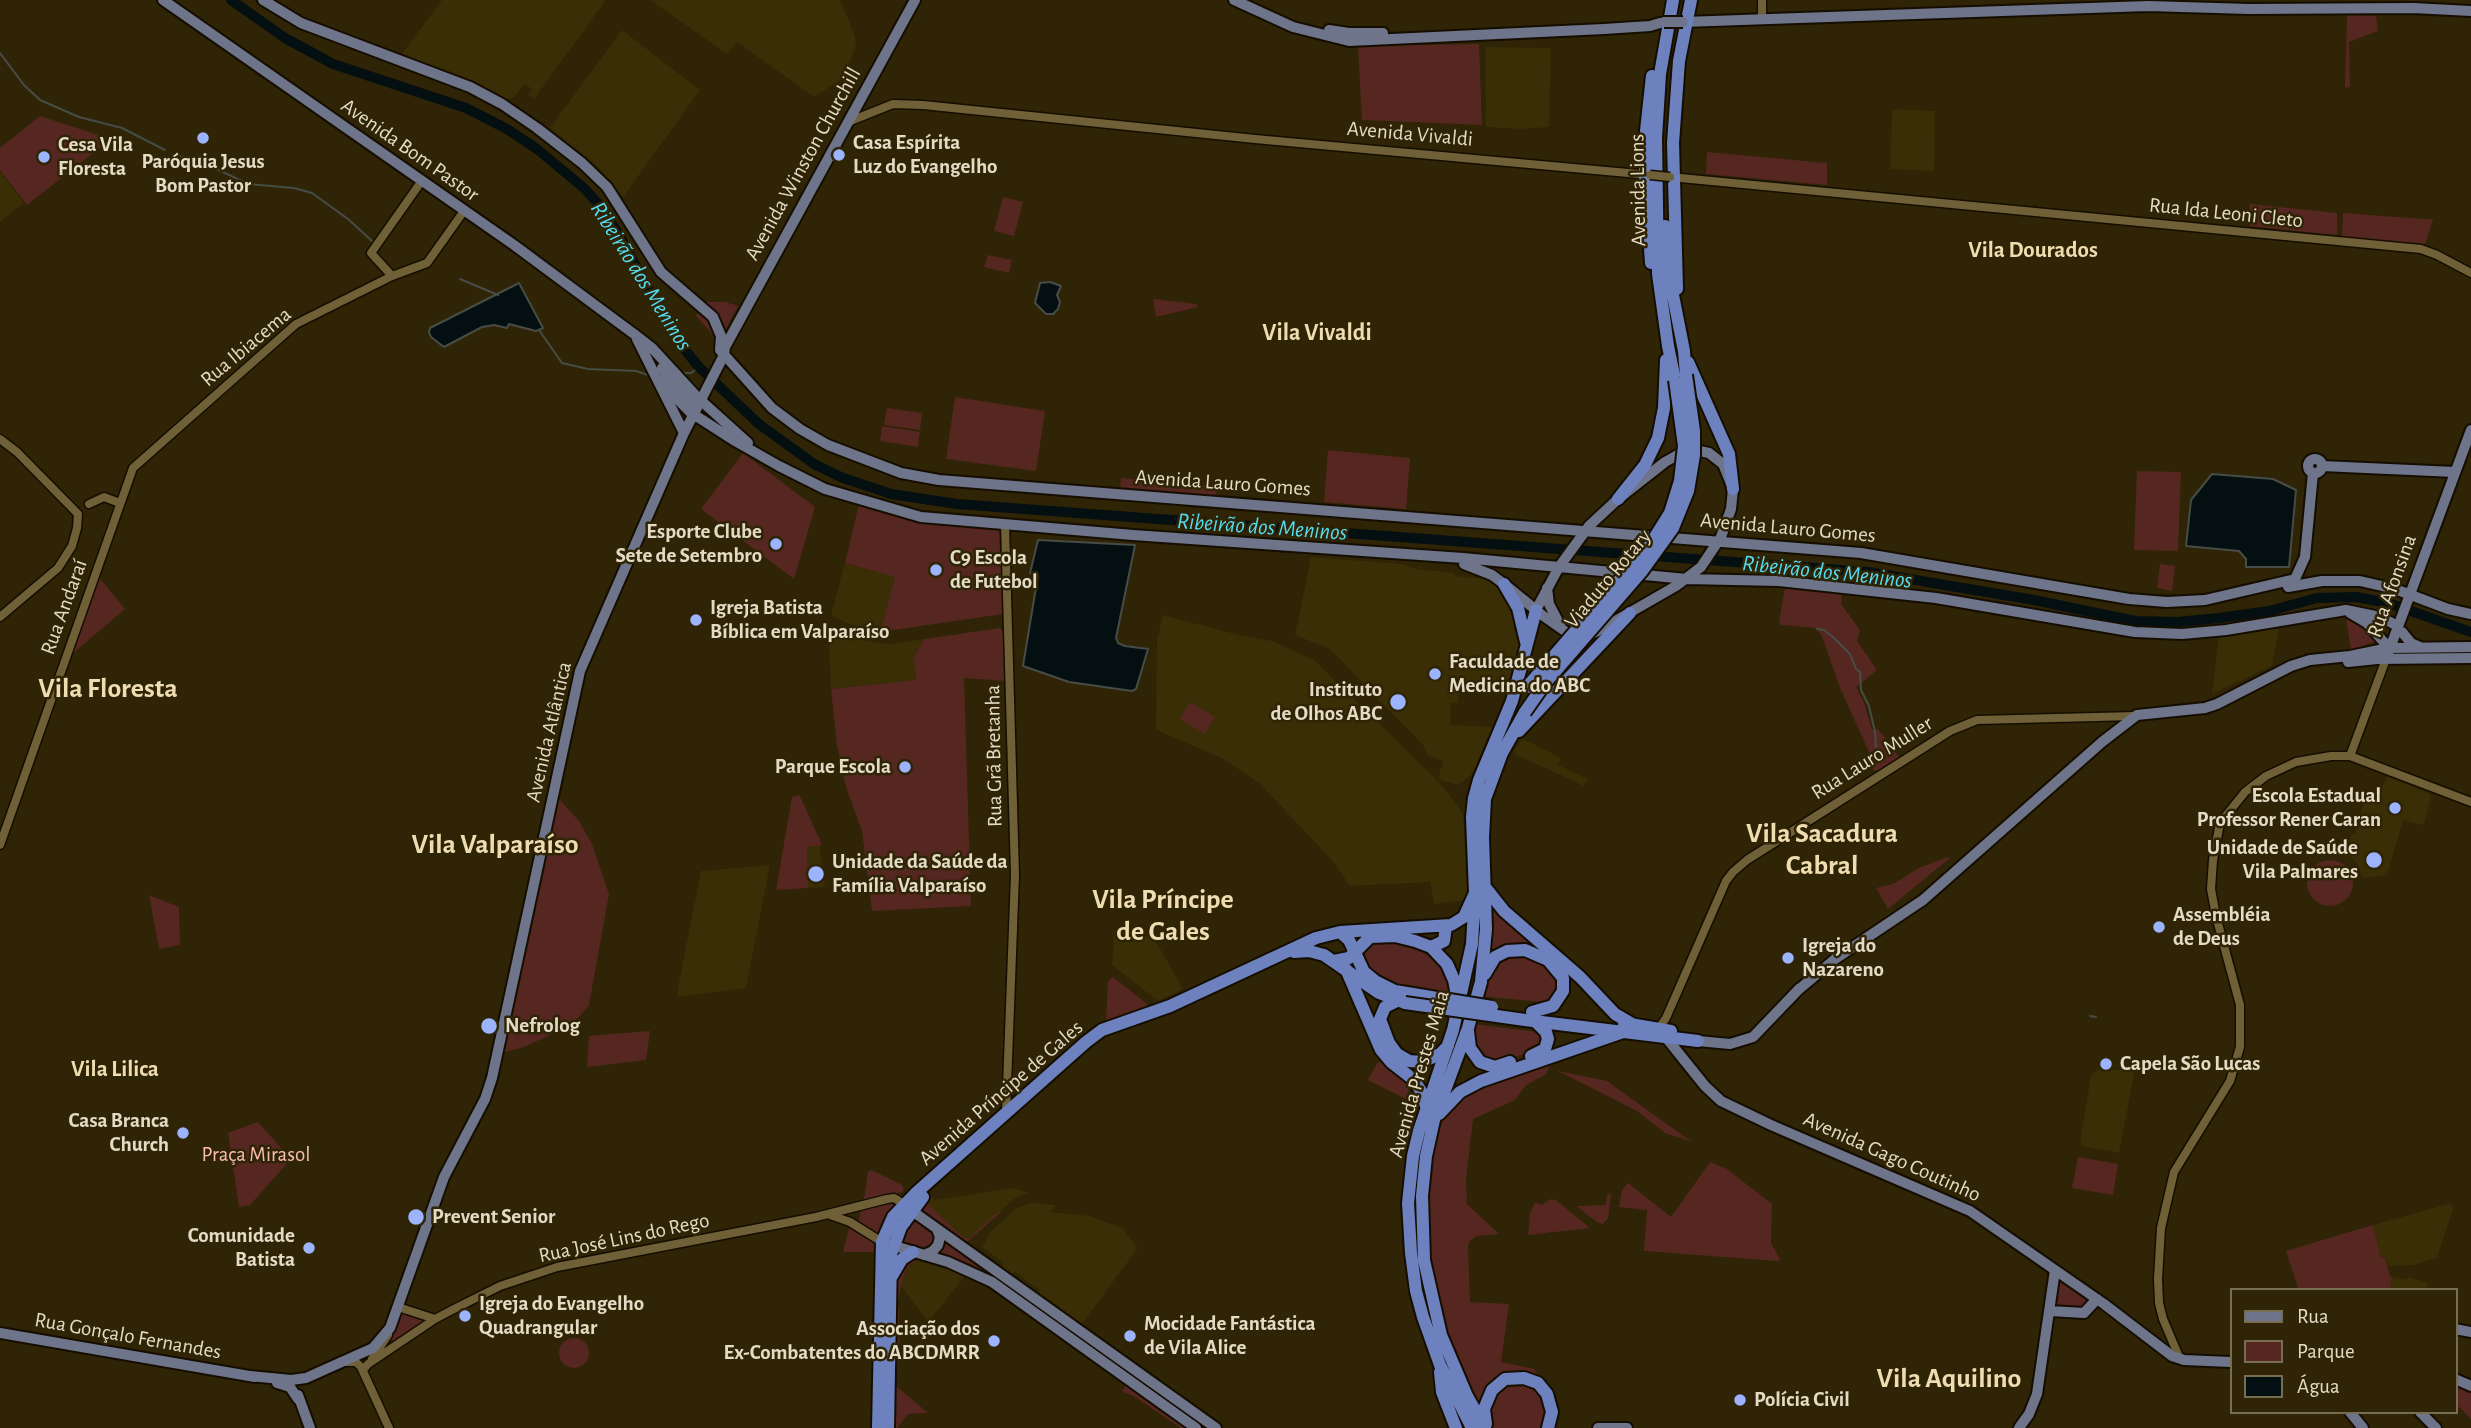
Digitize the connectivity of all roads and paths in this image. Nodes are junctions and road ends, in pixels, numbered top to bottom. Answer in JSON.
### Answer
{"nodes":[{"id":1,"x":163,"y":0,"type":"edge"},
{"id":2,"x":915,"y":0,"type":"edge"},
{"id":3,"x":1234,"y":0,"type":"edge"},
{"id":4,"x":1248,"y":0,"type":"edge"},
{"id":5,"x":1666,"y":0,"type":"edge"},
{"id":6,"x":1673,"y":0,"type":"edge"},
{"id":7,"x":1682,"y":0,"type":"edge"},
{"id":8,"x":1691,"y":0,"type":"edge"},
{"id":9,"x":1762,"y":0,"type":"edge"},
{"id":10,"x":267,"y":4,"type":"edge"},
{"id":11,"x":2058,"y":4,"type":"edge"},
{"id":12,"x":2471,"y":11,"type":"edge"},
{"id":13,"x":1762,"y":20,"type":"junction"},
{"id":14,"x":1662,"y":22,"type":"junction"},
{"id":15,"x":1684,"y":22,"type":"junction"},
{"id":16,"x":848,"y":122,"type":"junction"},
{"id":17,"x":1647,"y":175,"type":"junction"},
{"id":18,"x":1671,"y":177,"type":"junction"},
{"id":19,"x":421,"y":181,"type":"junction"},
{"id":20,"x":1972,"y":206,"type":"joint"},
{"id":21,"x":464,"y":211,"type":"junction"},
{"id":22,"x":2471,"y":274,"type":"edge"},
{"id":23,"x":392,"y":276,"type":"junction"},
{"id":24,"x":1670,"y":316,"type":"junction"},
{"id":25,"x":636,"y":337,"type":"junction"},
{"id":26,"x":1668,"y":346,"type":"junction"},
{"id":27,"x":1684,"y":351,"type":"junction"},
{"id":28,"x":720,"y":356,"type":"junction"},
{"id":29,"x":1680,"y":377,"type":"junction"},
{"id":30,"x":658,"y":379,"type":"junction"},
{"id":31,"x":696,"y":406,"type":"junction"},
{"id":32,"x":2471,"y":429,"type":"edge"},
{"id":33,"x":684,"y":433,"type":"junction"},
{"id":34,"x":0,"y":439,"type":"edge"},
{"id":35,"x":2471,"y":449,"type":"edge"},
{"id":36,"x":138,"y":461,"type":"joint"},
{"id":37,"x":2455,"y":472,"type":"junction"},
{"id":38,"x":1733,"y":489,"type":"junction"},
{"id":39,"x":1618,"y":499,"type":"junction"},
{"id":40,"x":120,"y":503,"type":"junction"},
{"id":41,"x":89,"y":504,"type":"dead end"},
{"id":42,"x":1005,"y":524,"type":"junction"},
{"id":43,"x":1582,"y":536,"type":"junction"},
{"id":44,"x":1715,"y":547,"type":"junction"},
{"id":45,"x":1417,"y":556,"type":"junction"},
{"id":46,"x":2305,"y":557,"type":"junction"},
{"id":47,"x":1474,"y":560,"type":"junction"},
{"id":48,"x":1562,"y":562,"type":"junction"},
{"id":49,"x":1462,"y":564,"type":"junction"},
{"id":50,"x":1700,"y":568,"type":"junction"},
{"id":51,"x":1654,"y":576,"type":"junction"},
{"id":52,"x":1687,"y":579,"type":"junction"},
{"id":53,"x":1714,"y":580,"type":"junction"},
{"id":54,"x":2329,"y":580,"type":"junction"},
{"id":55,"x":1504,"y":584,"type":"junction"},
{"id":56,"x":1547,"y":588,"type":"junction"},
{"id":57,"x":1659,"y":596,"type":"junction"},
{"id":58,"x":2411,"y":599,"type":"junction"},
{"id":59,"x":1536,"y":610,"type":"junction"},
{"id":60,"x":2346,"y":610,"type":"junction"},
{"id":61,"x":1630,"y":613,"type":"junction"},
{"id":62,"x":2471,"y":614,"type":"edge"},
{"id":63,"x":0,"y":617,"type":"edge"},
{"id":64,"x":2402,"y":624,"type":"junction"},
{"id":65,"x":1563,"y":630,"type":"junction"},
{"id":66,"x":2471,"y":647,"type":"edge"},
{"id":67,"x":1527,"y":648,"type":"junction"},
{"id":68,"x":2423,"y":648,"type":"junction"},
{"id":69,"x":2391,"y":653,"type":"junction"},
{"id":70,"x":2471,"y":658,"type":"edge"},
{"id":71,"x":2136,"y":715,"type":"junction"},
{"id":72,"x":1502,"y":726,"type":"junction"},
{"id":73,"x":1507,"y":744,"type":"junction"},
{"id":74,"x":2350,"y":756,"type":"junction"},
{"id":75,"x":2471,"y":803,"type":"edge"},
{"id":76,"x":0,"y":845,"type":"edge"},
{"id":77,"x":1480,"y":890,"type":"junction"},
{"id":78,"x":1447,"y":926,"type":"junction"},
{"id":79,"x":1335,"y":933,"type":"junction"},
{"id":80,"x":1431,"y":947,"type":"junction"},
{"id":81,"x":1355,"y":952,"type":"junction"},
{"id":82,"x":1277,"y":957,"type":"junction"},
{"id":83,"x":1329,"y":958,"type":"junction"},
{"id":84,"x":1346,"y":969,"type":"junction"},
{"id":85,"x":1481,"y":982,"type":"junction"},
{"id":86,"x":1403,"y":999,"type":"junction"},
{"id":87,"x":1460,"y":1009,"type":"junction"},
{"id":88,"x":1530,"y":1016,"type":"junction"},
{"id":89,"x":1468,"y":1028,"type":"junction"},
{"id":90,"x":1628,"y":1028,"type":"junction"},
{"id":91,"x":1662,"y":1032,"type":"junction"},
{"id":92,"x":1692,"y":1041,"type":"junction"},
{"id":93,"x":1448,"y":1046,"type":"junction"},
{"id":94,"x":1679,"y":1055,"type":"junction"},
{"id":95,"x":1426,"y":1106,"type":"junction"},
{"id":96,"x":1005,"y":1118,"type":"junction"},
{"id":97,"x":1434,"y":1120,"type":"junction"},
{"id":98,"x":860,"y":1206,"type":"junction"},
{"id":99,"x":908,"y":1207,"type":"junction"},
{"id":100,"x":832,"y":1216,"type":"junction"},
{"id":101,"x":858,"y":1227,"type":"junction"},
{"id":102,"x":937,"y":1229,"type":"junction"},
{"id":103,"x":888,"y":1244,"type":"junction"},
{"id":104,"x":918,"y":1254,"type":"junction"},
{"id":105,"x":2055,"y":1270,"type":"junction"},
{"id":106,"x":890,"y":1279,"type":"junction"},
{"id":107,"x":2097,"y":1299,"type":"junction"},
{"id":108,"x":398,"y":1307,"type":"junction"},
{"id":109,"x":2050,"y":1311,"type":"junction"},
{"id":110,"x":435,"y":1319,"type":"junction"},
{"id":111,"x":390,"y":1328,"type":"junction"},
{"id":112,"x":2167,"y":1331,"type":"junction"},
{"id":113,"x":0,"y":1333,"type":"edge"},
{"id":114,"x":2159,"y":1348,"type":"junction"},
{"id":115,"x":2180,"y":1359,"type":"junction"},
{"id":116,"x":347,"y":1362,"type":"junction"},
{"id":117,"x":2230,"y":1362,"type":"edge"},
{"id":118,"x":1440,"y":1365,"type":"junction"},
{"id":119,"x":366,"y":1367,"type":"junction"},
{"id":120,"x":250,"y":1376,"type":"junction"},
{"id":121,"x":306,"y":1378,"type":"junction"},
{"id":122,"x":298,"y":1399,"type":"junction"},
{"id":123,"x":2351,"y":1414,"type":"edge"},
{"id":124,"x":2422,"y":1414,"type":"edge"},
{"id":125,"x":310,"y":1428,"type":"edge"},
{"id":126,"x":389,"y":1428,"type":"edge"},
{"id":127,"x":878,"y":1428,"type":"edge"},
{"id":128,"x":888,"y":1428,"type":"edge"},
{"id":129,"x":1196,"y":1428,"type":"edge"},
{"id":130,"x":1216,"y":1428,"type":"edge"},
{"id":131,"x":1456,"y":1428,"type":"edge"},
{"id":132,"x":1472,"y":1428,"type":"edge"},
{"id":133,"x":1486,"y":1428,"type":"edge"},
{"id":134,"x":1548,"y":1428,"type":"edge"},
{"id":135,"x":1598,"y":1428,"type":"edge"},
{"id":136,"x":1627,"y":1428,"type":"edge"},
{"id":137,"x":2019,"y":1428,"type":"edge"},
{"id":138,"x":2363,"y":1428,"type":"edge"},
{"id":139,"x":2436,"y":1428,"type":"edge"}],
"edges":[{"from":1,"to":19,"type":"main road","name":"Avenida Bom Pastor"},
{"from":2,"to":16,"type":"main road","name":"Avenida Winston Churchill"},
{"from":3,"to":14,"type":"main road"},
{"from":4,"to":14,"type":"main road"},
{"from":5,"to":14,"type":"highway"},
{"from":6,"to":24,"type":"highway","name":"Avenida Lions"},
{"from":7,"to":24,"type":"highway","name":"Avenida Lions"},
{"from":8,"to":15,"type":"highway"},
{"from":9,"to":13,"type":"street"},
{"from":10,"to":28,"type":"main road"},
{"from":11,"to":12,"type":"main road"},
{"from":11,"to":13,"type":"main road"},
{"from":13,"to":15,"type":"main road"},
{"from":14,"to":15,"type":"main road","bridge":true},
{"from":14,"to":17,"type":"highway"},
{"from":15,"to":18,"type":"highway"},
{"from":16,"to":17,"type":"street","name":"Avenida Vivaldi"},
{"from":16,"to":28,"type":"main road","name":"Avenida Winston Churchill"},
{"from":17,"to":18,"type":"street","name":"Avenida Vivaldi","bridge":true},
{"from":17,"to":24,"type":"highway"},
{"from":18,"to":20,"type":"street","name":"Avenida Vivaldi"},
{"from":18,"to":24,"type":"highway"},
{"from":19,"to":21,"type":"main road","name":"Avenida Bom Pastor"},
{"from":19,"to":23,"type":"street"},
{"from":20,"to":22,"type":"street","name":"Rua Ida Leoni Cleto"},
{"from":21,"to":23,"type":"street","name":"Rua Ibiacema"},
{"from":21,"to":25,"type":"main road","name":"Avenida Bom Pastor"},
{"from":23,"to":36,"type":"street","name":"Rua Ibiacema"},
{"from":24,"to":26,"type":"highway","name":"Avenida Lions"},
{"from":24,"to":27,"type":"highway","name":"Avenida Lions"},
{"from":25,"to":30,"type":"main road","name":"Avenida Bom Pastor"},
{"from":25,"to":31,"type":"main road","name":"Avenida Bom Pastor"},
{"from":26,"to":29,"type":"highway","name":"Avenida Lions"},
{"from":26,"to":39,"type":"highway"},
{"from":27,"to":29,"type":"highway","name":"Avenida Lions"},
{"from":27,"to":38,"type":"highway"},
{"from":28,"to":31,"type":"main road","name":"Avenida Atlântica"},
{"from":28,"to":43,"type":"main road","name":"Avenida Lauro Gomes"},
{"from":29,"to":72,"type":"highway","name":"Viaduto Rotary","bridge":true},
{"from":29,"to":73,"type":"highway","name":"Viaduto Rotary","bridge":true},
{"from":30,"to":31,"type":"main road","name":"Avenida Bom Pastor"},
{"from":30,"to":33,"type":"main road","name":"Avenida Bom Pastor"},
{"from":31,"to":33,"type":"main road","name":"Avenida Atlântica"},
{"from":31,"to":42,"type":"main road"},
{"from":32,"to":37,"type":"main road","name":"Rua Afonsina"},
{"from":33,"to":108,"type":"main road","name":"Avenida Atlântica"},
{"from":34,"to":63,"type":"street"},
{"from":35,"to":58,"type":"main road","name":"Rua Afonsina"},
{"from":36,"to":40,"type":"street","name":"Rua Andaraí"},
{"from":37,"to":46,"type":"main road"},
{"from":37,"to":58,"type":"main road","name":"Rua Afonsina"},
{"from":38,"to":39,"type":"main road"},
{"from":38,"to":44,"type":"main road"},
{"from":39,"to":43,"type":"main road"},
{"from":40,"to":41,"type":"street"},
{"from":40,"to":76,"type":"street","name":"Rua Andaraí"},
{"from":42,"to":45,"type":"main road"},
{"from":42,"to":96,"type":"street","name":"Rua Grã Bretanha"},
{"from":43,"to":44,"type":"main road","name":"Avenida Lauro Gomes"},
{"from":43,"to":48,"type":"main road"},
{"from":44,"to":46,"type":"main road","name":"Avenida Lauro Gomes"},
{"from":44,"to":50,"type":"main road"},
{"from":44,"to":54,"type":"main road","name":"Avenida Lauro Gomes"},
{"from":45,"to":47,"type":"main road"},
{"from":45,"to":49,"type":"main road"},
{"from":46,"to":54,"type":"main road"},
{"from":47,"to":48,"type":"main road"},
{"from":47,"to":49,"type":"main road"},
{"from":48,"to":51,"type":"main road"},
{"from":48,"to":56,"type":"main road"},
{"from":49,"to":55,"type":"main road"},
{"from":50,"to":52,"type":"main road"},
{"from":50,"to":53,"type":"main road"},
{"from":51,"to":52,"type":"main road"},
{"from":51,"to":57,"type":"main road"},
{"from":52,"to":53,"type":"main road"},
{"from":52,"to":57,"type":"main road"},
{"from":53,"to":60,"type":"main road"},
{"from":54,"to":58,"type":"main road","name":"Avenida Lauro Gomes"},
{"from":55,"to":59,"type":"main road"},
{"from":55,"to":67,"type":"highway"},
{"from":56,"to":59,"type":"main road"},
{"from":56,"to":65,"type":"main road"},
{"from":57,"to":61,"type":"main road"},
{"from":58,"to":62,"type":"main road","name":"Avenida Lauro Gomes"},
{"from":58,"to":64,"type":"main road","name":"Rua Afonsina"},
{"from":59,"to":65,"type":"main road"},
{"from":59,"to":67,"type":"highway"},
{"from":60,"to":64,"type":"main road"},
{"from":60,"to":69,"type":"main road"},
{"from":61,"to":65,"type":"main road"},
{"from":61,"to":73,"type":"highway"},
{"from":64,"to":68,"type":"main road"},
{"from":64,"to":69,"type":"main road","name":"Rua Afonsina"},
{"from":66,"to":68,"type":"main road"},
{"from":67,"to":72,"type":"highway"},
{"from":68,"to":69,"type":"main road"},
{"from":69,"to":70,"type":"main road","name":"Rua Lauro Muller"},
{"from":69,"to":71,"type":"main road","name":"Rua Lauro Muller"},
{"from":69,"to":74,"type":"street","name":"Rua Afonsina"},
{"from":71,"to":91,"type":"street","name":"Rua Lauro Muller"},
{"from":71,"to":92,"type":"main road"},
{"from":72,"to":77,"type":"highway","name":"Avenida Prestes Maia"},
{"from":73,"to":77,"type":"highway","name":"Avenida Prestes Maia"},
{"from":74,"to":75,"type":"street"},
{"from":74,"to":112,"type":"street"},
{"from":77,"to":78,"type":"highway"},
{"from":77,"to":85,"type":"highway","name":"Avenida Prestes Maia"},
{"from":77,"to":87,"type":"highway","name":"Avenida Prestes Maia"},
{"from":77,"to":90,"type":"highway"},
{"from":78,"to":79,"type":"highway","name":"Avenida Príncipe de Gales"},
{"from":78,"to":80,"type":"highway"},
{"from":79,"to":81,"type":"highway"},
{"from":79,"to":82,"type":"highway","name":"Avenida Príncipe de Gales"},
{"from":79,"to":83,"type":"highway"},
{"from":80,"to":81,"type":"highway"},
{"from":80,"to":87,"type":"highway"},
{"from":81,"to":83,"type":"highway"},
{"from":81,"to":86,"type":"highway"},
{"from":82,"to":83,"type":"highway","name":"Avenida Príncipe de Gales"},
{"from":82,"to":96,"type":"highway","name":"Avenida Príncipe de Gales"},
{"from":83,"to":84,"type":"highway"},
{"from":84,"to":86,"type":"highway"},
{"from":84,"to":95,"type":"highway"},
{"from":85,"to":88,"type":"highway"},
{"from":85,"to":89,"type":"highway","name":"Avenida Prestes Maia"},
{"from":86,"to":88,"type":"highway","bridge":true},
{"from":86,"to":93,"type":"highway"},
{"from":87,"to":93,"type":"highway","name":"Avenida Prestes Maia"},
{"from":88,"to":89,"type":"highway"},
{"from":88,"to":90,"type":"highway"},
{"from":89,"to":97,"type":"highway","name":"Avenida Prestes Maia"},
{"from":90,"to":91,"type":"highway"},
{"from":90,"to":97,"type":"highway"},
{"from":91,"to":92,"type":"highway"},
{"from":91,"to":94,"type":"main road","name":"Avenida Gago Coutinho"},
{"from":92,"to":94,"type":"highway"},
{"from":93,"to":95,"type":"highway","name":"Avenida Prestes Maia"},
{"from":94,"to":105,"type":"main road","name":"Avenida Gago Coutinho"},
{"from":95,"to":118,"type":"highway","name":"Avenida Prestes Maia"},
{"from":96,"to":99,"type":"highway","name":"Avenida Príncipe de Gales"},
{"from":97,"to":133,"type":"highway","name":"Avenida Prestes Maia"},
{"from":98,"to":99,"type":"street","name":"Rua José Lins do Rego"},
{"from":98,"to":100,"type":"street","name":"Rua José Lins do Rego"},
{"from":98,"to":101,"type":"street"},
{"from":99,"to":102,"type":"main road"},
{"from":99,"to":103,"type":"highway","name":"Avenida Príncipe de Gales"},
{"from":100,"to":101,"type":"street"},
{"from":100,"to":110,"type":"street","name":"Rua José Lins do Rego"},
{"from":101,"to":103,"type":"street"},
{"from":102,"to":104,"type":"main road"},
{"from":102,"to":130,"type":"main road"},
{"from":103,"to":104,"type":"main road"},
{"from":103,"to":106,"type":"highway"},
{"from":103,"to":127,"type":"highway"},
{"from":104,"to":106,"type":"highway"},
{"from":104,"to":129,"type":"main road"},
{"from":105,"to":107,"type":"main road","name":"Avenida Gago Coutinho"},
{"from":105,"to":109,"type":"main road"},
{"from":106,"to":128,"type":"highway"},
{"from":107,"to":109,"type":"main road"},
{"from":107,"to":114,"type":"main road","name":"Avenida Gago Coutinho"},
{"from":108,"to":110,"type":"street"},
{"from":108,"to":111,"type":"main road","name":"Avenida Atlântica"},
{"from":109,"to":137,"type":"main road"},
{"from":110,"to":119,"type":"street","name":"Rua José Lins do Rego"},
{"from":111,"to":116,"type":"main road","name":"Rua Gonçalo Fernandes"},
{"from":111,"to":119,"type":"street","name":"Avenida Atlântica"},
{"from":112,"to":114,"type":"street"},
{"from":112,"to":115,"type":"street"},
{"from":113,"to":120,"type":"main road","name":"Rua Gonçalo Fernandes"},
{"from":114,"to":115,"type":"main road","name":"Avenida Gago Coutinho"},
{"from":115,"to":117,"type":"main road","name":"Avenida Gago Coutinho"},
{"from":116,"to":119,"type":"street"},
{"from":116,"to":121,"type":"main road","name":"Rua Gonçalo Fernandes"},
{"from":118,"to":131,"type":"highway"},
{"from":118,"to":132,"type":"highway","name":"Avenida Prestes Maia"},
{"from":119,"to":126,"type":"street"},
{"from":120,"to":121,"type":"main road","name":"Rua Gonçalo Fernandes"},
{"from":120,"to":122,"type":"main road","name":"Rua Gonçalo Fernandes"},
{"from":121,"to":122,"type":"main road"},
{"from":122,"to":125,"type":"main road"},
{"from":123,"to":138,"type":"main road"},
{"from":124,"to":139,"type":"main road"},
{"from":133,"to":134,"type":"highway"},
{"from":135,"to":136,"type":"main road"}]}
